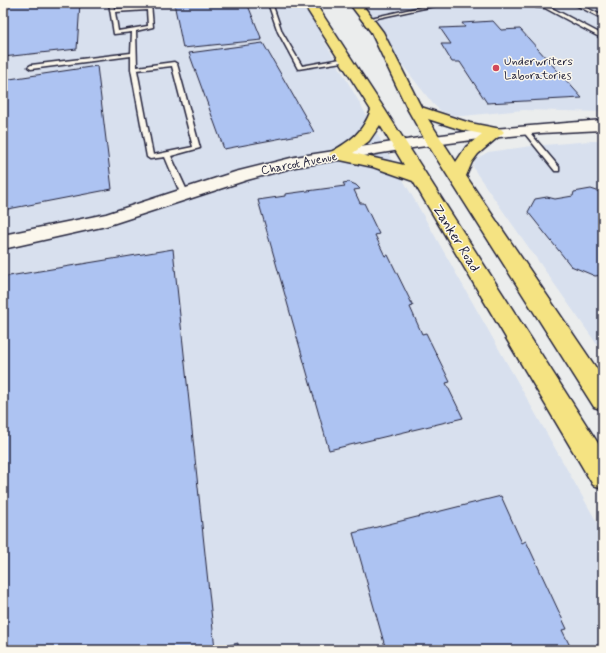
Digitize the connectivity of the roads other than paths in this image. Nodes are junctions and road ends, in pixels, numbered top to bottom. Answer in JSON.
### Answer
{"nodes":[{"id":1,"x":112,"y":3,"type":"edge"},
{"id":2,"x":270,"y":3,"type":"edge"},
{"id":3,"x":309,"y":3,"type":"edge"},
{"id":4,"x":355,"y":3,"type":"edge"},
{"id":5,"x":446,"y":3,"type":"edge"},
{"id":6,"x":535,"y":3,"type":"edge"},
{"id":7,"x":574,"y":3,"type":"edge"},
{"id":8,"x":149,"y":5,"type":"edge"},
{"id":9,"x":113,"y":12,"type":"junction"},
{"id":10,"x":603,"y":18,"type":"edge"},
{"id":11,"x":368,"y":19,"type":"junction"},
{"id":12,"x":134,"y":31,"type":"junction"},
{"id":13,"x":603,"y":37,"type":"edge"},
{"id":14,"x":134,"y":54,"type":"junction"},
{"id":15,"x":346,"y":60,"type":"junction"},
{"id":16,"x":31,"y":67,"type":"dead end"},
{"id":17,"x":134,"y":69,"type":"junction"},
{"id":18,"x":378,"y":110,"type":"junction"},
{"id":19,"x":415,"y":110,"type":"junction"},
{"id":20,"x":603,"y":125,"type":"edge"},
{"id":21,"x":524,"y":129,"type":"junction"},
{"id":22,"x":496,"y":132,"type":"junction"},
{"id":23,"x":433,"y":140,"type":"junction"},
{"id":24,"x":400,"y":145,"type":"junction"},
{"id":25,"x":167,"y":155,"type":"junction"},
{"id":26,"x":337,"y":155,"type":"junction"},
{"id":27,"x":557,"y":169,"type":"dead end"},
{"id":28,"x":419,"y":177,"type":"junction"},
{"id":29,"x":458,"y":177,"type":"junction"},
{"id":30,"x":185,"y":195,"type":"junction"},
{"id":31,"x":3,"y":242,"type":"edge"},
{"id":32,"x":603,"y":399,"type":"edge"},
{"id":33,"x":603,"y":475,"type":"edge"}],
"edges":[{"from":1,"to":9,"type":"lane"},
{"from":2,"to":15,"type":"lane"},
{"from":3,"to":15,"type":"main road","name":"Zanker Road"},
{"from":4,"to":11,"type":"main road"},
{"from":5,"to":11,"type":"lane"},
{"from":6,"to":13,"type":"lane"},
{"from":7,"to":10,"type":"lane"},
{"from":8,"to":9,"type":"lane"},
{"from":8,"to":12,"type":"lane"},
{"from":9,"to":12,"type":"lane"},
{"from":11,"to":19,"type":"main road"},
{"from":12,"to":14,"type":"lane"},
{"from":14,"to":16,"type":"lane"},
{"from":14,"to":17,"type":"lane"},
{"from":15,"to":18,"type":"main road","name":"Zanker Road"},
{"from":17,"to":25,"type":"lane"},
{"from":17,"to":25,"type":"lane"},
{"from":18,"to":24,"type":"main road","name":"Zanker Road"},
{"from":18,"to":26,"type":"main road"},
{"from":19,"to":22,"type":"main road"},
{"from":19,"to":23,"type":"main road"},
{"from":20,"to":21,"type":"main road","name":"Charcot Avenue"},
{"from":21,"to":22,"type":"main road","name":"Charcot Avenue"},
{"from":21,"to":27,"type":"lane"},
{"from":22,"to":23,"type":"main road","name":"Charcot Avenue"},
{"from":22,"to":29,"type":"main road"},
{"from":23,"to":24,"type":"main road","name":"Charcot Avenue"},
{"from":23,"to":29,"type":"main road"},
{"from":24,"to":26,"type":"main road","name":"Charcot Avenue"},
{"from":24,"to":28,"type":"main road","name":"Zanker Road"},
{"from":25,"to":30,"type":"lane"},
{"from":26,"to":28,"type":"main road"},
{"from":26,"to":30,"type":"main road","name":"Charcot Avenue"},
{"from":28,"to":33,"type":"main road","name":"Zanker Road"},
{"from":29,"to":32,"type":"main road"},
{"from":30,"to":31,"type":"main road","name":"Charcot Avenue"}]}
